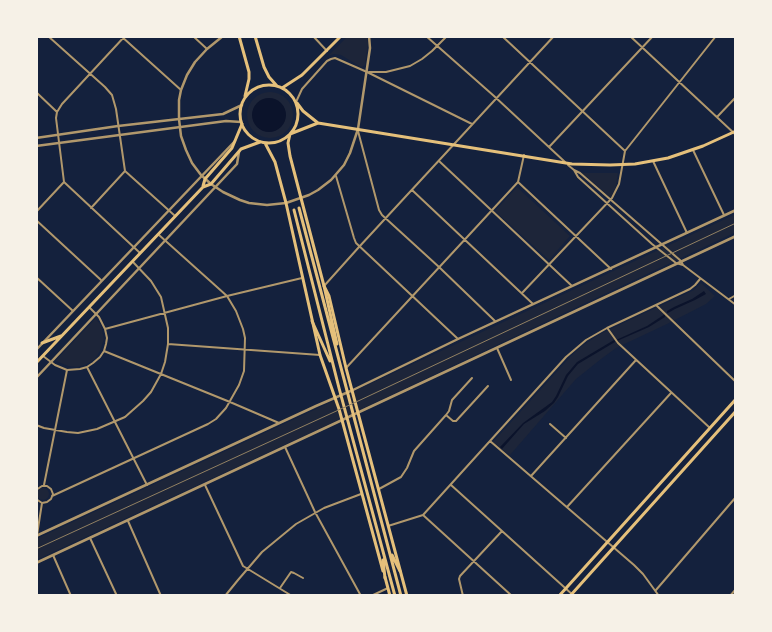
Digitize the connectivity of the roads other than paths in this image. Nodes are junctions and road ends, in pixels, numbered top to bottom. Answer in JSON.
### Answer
{"nodes":[{"id":1,"x":48,"y":36,"type":"edge"},
{"id":2,"x":193,"y":36,"type":"edge"},
{"id":3,"x":223,"y":36,"type":"edge"},
{"id":4,"x":239,"y":36,"type":"edge"},
{"id":5,"x":255,"y":36,"type":"edge"},
{"id":6,"x":313,"y":36,"type":"edge"},
{"id":7,"x":341,"y":36,"type":"edge"},
{"id":8,"x":369,"y":36,"type":"edge"},
{"id":9,"x":426,"y":36,"type":"edge"},
{"id":10,"x":447,"y":36,"type":"edge"},
{"id":11,"x":502,"y":36,"type":"edge"},
{"id":12,"x":554,"y":36,"type":"edge"},
{"id":13,"x":630,"y":36,"type":"edge"},
{"id":14,"x":653,"y":36,"type":"edge"},
{"id":15,"x":716,"y":36,"type":"edge"},
{"id":16,"x":123,"y":37,"type":"edge"},
{"id":17,"x":438,"y":47,"type":"junction"},
{"id":18,"x":642,"y":48,"type":"junction"},
{"id":19,"x":207,"y":49,"type":"junction"},
{"id":20,"x":327,"y":51,"type":"junction"},
{"id":21,"x":530,"y":62,"type":"junction"},
{"id":22,"x":367,"y":72,"type":"junction"},
{"id":23,"x":90,"y":74,"type":"junction"},
{"id":24,"x":679,"y":82,"type":"junction"},
{"id":25,"x":277,"y":86,"type":"junction"},
{"id":26,"x":282,"y":88,"type":"junction"},
{"id":27,"x":181,"y":90,"type":"junction"},
{"id":28,"x":36,"y":92,"type":"edge"},
{"id":29,"x":736,"y":97,"type":"edge"},
{"id":30,"x":245,"y":98,"type":"junction"},
{"id":31,"x":496,"y":99,"type":"junction"},
{"id":32,"x":296,"y":102,"type":"junction"},
{"id":33,"x":242,"y":105,"type":"junction"},
{"id":34,"x":582,"y":111,"type":"junction"},
{"id":35,"x":57,"y":112,"type":"junction"},
{"id":36,"x":717,"y":117,"type":"junction"},
{"id":37,"x":179,"y":119,"type":"junction"},
{"id":38,"x":242,"y":123,"type":"junction"},
{"id":39,"x":318,"y":123,"type":"junction"},
{"id":40,"x":473,"y":124,"type":"junction"},
{"id":41,"x":118,"y":126,"type":"junction"},
{"id":42,"x":180,"y":127,"type":"junction"},
{"id":43,"x":358,"y":129,"type":"junction"},
{"id":44,"x":735,"y":133,"type":"edge"},
{"id":45,"x":290,"y":134,"type":"junction"},
{"id":46,"x":58,"y":135,"type":"junction"},
{"id":47,"x":120,"y":135,"type":"junction"},
{"id":48,"x":36,"y":138,"type":"edge"},
{"id":49,"x":236,"y":140,"type":"junction"},
{"id":50,"x":260,"y":142,"type":"junction"},
{"id":51,"x":59,"y":143,"type":"junction"},
{"id":52,"x":265,"y":143,"type":"junction"},
{"id":53,"x":454,"y":144,"type":"junction"},
{"id":54,"x":36,"y":146,"type":"edge"},
{"id":55,"x":549,"y":147,"type":"junction"},
{"id":56,"x":240,"y":150,"type":"junction"},
{"id":57,"x":693,"y":150,"type":"junction"},
{"id":58,"x":625,"y":151,"type":"junction"},
{"id":59,"x":524,"y":155,"type":"junction"},
{"id":60,"x":439,"y":161,"type":"junction"},
{"id":61,"x":653,"y":161,"type":"junction"},
{"id":62,"x":566,"y":163,"type":"junction"},
{"id":63,"x":622,"y":165,"type":"junction"},
{"id":64,"x":574,"y":170,"type":"junction"},
{"id":65,"x":125,"y":171,"type":"junction"},
{"id":66,"x":336,"y":174,"type":"junction"},
{"id":67,"x":201,"y":175,"type":"junction"},
{"id":68,"x":205,"y":179,"type":"junction"},
{"id":69,"x":64,"y":182,"type":"junction"},
{"id":70,"x":518,"y":182,"type":"junction"},
{"id":71,"x":210,"y":184,"type":"junction"},
{"id":72,"x":203,"y":187,"type":"junction"},
{"id":73,"x":216,"y":188,"type":"junction"},
{"id":74,"x":412,"y":190,"type":"junction"},
{"id":75,"x":301,"y":198,"type":"junction"},
{"id":76,"x":611,"y":200,"type":"junction"},
{"id":77,"x":286,"y":203,"type":"junction"},
{"id":78,"x":607,"y":204,"type":"junction"},
{"id":79,"x":91,"y":208,"type":"junction"},
{"id":80,"x":299,"y":208,"type":"dead end"},
{"id":81,"x":168,"y":210,"type":"junction"},
{"id":82,"x":294,"y":210,"type":"dead end"},
{"id":83,"x":736,"y":210,"type":"edge"},
{"id":84,"x":492,"y":211,"type":"junction"},
{"id":85,"x":36,"y":212,"type":"edge"},
{"id":86,"x":175,"y":216,"type":"junction"},
{"id":87,"x":725,"y":216,"type":"junction"},
{"id":88,"x":386,"y":218,"type":"junction"},
{"id":89,"x":36,"y":220,"type":"edge"},
{"id":90,"x":687,"y":233,"type":"junction"},
{"id":91,"x":158,"y":234,"type":"junction"},
{"id":92,"x":576,"y":236,"type":"junction"},
{"id":93,"x":736,"y":236,"type":"edge"},
{"id":94,"x":166,"y":240,"type":"junction"},
{"id":95,"x":465,"y":240,"type":"junction"},
{"id":96,"x":661,"y":245,"type":"junction"},
{"id":97,"x":134,"y":247,"type":"junction"},
{"id":98,"x":359,"y":247,"type":"junction"},
{"id":99,"x":656,"y":248,"type":"junction"},
{"id":100,"x":140,"y":253,"type":"junction"},
{"id":101,"x":681,"y":261,"type":"junction"},
{"id":102,"x":132,"y":262,"type":"junction"},
{"id":103,"x":676,"y":263,"type":"junction"},
{"id":104,"x":550,"y":264,"type":"junction"},
{"id":105,"x":683,"y":265,"type":"junction"},
{"id":106,"x":140,"y":268,"type":"junction"},
{"id":107,"x":439,"y":268,"type":"junction"},
{"id":108,"x":611,"y":269,"type":"junction"},
{"id":109,"x":36,"y":277,"type":"edge"},
{"id":110,"x":303,"y":278,"type":"junction"},
{"id":111,"x":700,"y":278,"type":"junction"},
{"id":112,"x":102,"y":280,"type":"junction"},
{"id":113,"x":324,"y":286,"type":"junction"},
{"id":114,"x":573,"y":286,"type":"junction"},
{"id":115,"x":522,"y":294,"type":"junction"},
{"id":116,"x":227,"y":296,"type":"junction"},
{"id":117,"x":736,"y":296,"type":"edge"},
{"id":118,"x":412,"y":297,"type":"junction"},
{"id":119,"x":728,"y":299,"type":"junction"},
{"id":120,"x":533,"y":304,"type":"junction"},
{"id":121,"x":656,"y":304,"type":"junction"},
{"id":122,"x":736,"y":305,"type":"edge"},
{"id":123,"x":89,"y":307,"type":"junction"},
{"id":124,"x":73,"y":311,"type":"junction"},
{"id":125,"x":165,"y":313,"type":"junction"},
{"id":126,"x":97,"y":314,"type":"junction"},
{"id":127,"x":312,"y":321,"type":"junction"},
{"id":128,"x":495,"y":322,"type":"junction"},
{"id":129,"x":106,"y":328,"type":"junction"},
{"id":130,"x":607,"y":328,"type":"junction"},
{"id":131,"x":62,"y":336,"type":"junction"},
{"id":132,"x":458,"y":339,"type":"junction"},
{"id":133,"x":42,"y":343,"type":"junction"},
{"id":134,"x":168,"y":344,"type":"junction"},
{"id":135,"x":496,"y":348,"type":"junction"},
{"id":136,"x":245,"y":349,"type":"junction"},
{"id":137,"x":36,"y":350,"type":"edge"},
{"id":138,"x":104,"y":351,"type":"junction"},
{"id":139,"x":320,"y":355,"type":"junction"},
{"id":140,"x":43,"y":356,"type":"junction"},
{"id":141,"x":339,"y":358,"type":"junction"},
{"id":142,"x":636,"y":360,"type":"junction"},
{"id":143,"x":36,"y":363,"type":"edge"},
{"id":144,"x":51,"y":363,"type":"junction"},
{"id":145,"x":87,"y":367,"type":"junction"},
{"id":146,"x":334,"y":368,"type":"junction"},
{"id":147,"x":346,"y":368,"type":"junction"},
{"id":148,"x":67,"y":370,"type":"junction"},
{"id":149,"x":161,"y":374,"type":"junction"},
{"id":150,"x":36,"y":378,"type":"edge"},
{"id":151,"x":472,"y":378,"type":"dead end"},
{"id":152,"x":511,"y":380,"type":"dead end"},
{"id":153,"x":736,"y":382,"type":"edge"},
{"id":154,"x":488,"y":386,"type":"dead end"},
{"id":155,"x":351,"y":391,"type":"junction"},
{"id":156,"x":671,"y":393,"type":"junction"},
{"id":157,"x":337,"y":398,"type":"junction"},
{"id":158,"x":736,"y":399,"type":"edge"},
{"id":159,"x":230,"y":402,"type":"junction"},
{"id":160,"x":736,"y":411,"type":"edge"},
{"id":161,"x":357,"y":414,"type":"junction"},
{"id":162,"x":446,"y":415,"type":"junction"},
{"id":163,"x":343,"y":420,"type":"junction"},
{"id":164,"x":115,"y":422,"type":"junction"},
{"id":165,"x":279,"y":423,"type":"junction"},
{"id":166,"x":550,"y":424,"type":"dead end"},
{"id":167,"x":36,"y":425,"type":"edge"},
{"id":168,"x":710,"y":428,"type":"junction"},
{"id":169,"x":55,"y":430,"type":"junction"},
{"id":170,"x":566,"y":438,"type":"junction"},
{"id":171,"x":490,"y":441,"type":"junction"},
{"id":172,"x":285,"y":447,"type":"junction"},
{"id":173,"x":134,"y":459,"type":"junction"},
{"id":174,"x":531,"y":476,"type":"junction"},
{"id":175,"x":147,"y":484,"type":"junction"},
{"id":176,"x":205,"y":485,"type":"junction"},
{"id":177,"x":451,"y":485,"type":"junction"},
{"id":178,"x":44,"y":486,"type":"junction"},
{"id":179,"x":37,"y":488,"type":"edge"},
{"id":180,"x":378,"y":490,"type":"junction"},
{"id":181,"x":362,"y":494,"type":"junction"},
{"id":182,"x":52,"y":496,"type":"junction"},
{"id":183,"x":736,"y":498,"type":"edge"},
{"id":184,"x":36,"y":499,"type":"edge"},
{"id":185,"x":42,"y":503,"type":"junction"},
{"id":186,"x":567,"y":507,"type":"junction"},
{"id":187,"x":315,"y":512,"type":"junction"},
{"id":188,"x":423,"y":516,"type":"junction"},
{"id":189,"x":128,"y":521,"type":"junction"},
{"id":190,"x":388,"y":526,"type":"junction"},
{"id":191,"x":502,"y":531,"type":"junction"},
{"id":192,"x":36,"y":536,"type":"edge"},
{"id":193,"x":90,"y":538,"type":"junction"},
{"id":194,"x":607,"y":542,"type":"junction"},
{"id":195,"x":614,"y":547,"type":"junction"},
{"id":196,"x":389,"y":550,"type":"junction"},
{"id":197,"x":383,"y":552,"type":"junction"},
{"id":198,"x":53,"y":555,"type":"junction"},
{"id":199,"x":474,"y":561,"type":"junction"},
{"id":200,"x":36,"y":563,"type":"edge"},
{"id":201,"x":247,"y":569,"type":"junction"},
{"id":202,"x":400,"y":571,"type":"junction"},
{"id":203,"x":303,"y":578,"type":"dead end"},
{"id":204,"x":385,"y":578,"type":"junction"},
{"id":205,"x":279,"y":588,"type":"junction"},
{"id":206,"x":388,"y":588,"type":"junction"},
{"id":207,"x":566,"y":588,"type":"junction"},
{"id":208,"x":736,"y":589,"type":"edge"},
{"id":209,"x":656,"y":591,"type":"junction"},
{"id":210,"x":286,"y":594,"type":"edge"},
{"id":211,"x":572,"y":595,"type":"edge"},
{"id":212,"x":71,"y":596,"type":"edge"},
{"id":213,"x":117,"y":596,"type":"edge"},
{"id":214,"x":161,"y":596,"type":"edge"},
{"id":215,"x":225,"y":596,"type":"edge"},
{"id":216,"x":292,"y":596,"type":"edge"},
{"id":217,"x":361,"y":596,"type":"edge"},
{"id":218,"x":371,"y":596,"type":"edge"},
{"id":219,"x":390,"y":596,"type":"edge"},
{"id":220,"x":395,"y":596,"type":"edge"},
{"id":221,"x":401,"y":596,"type":"edge"},
{"id":222,"x":407,"y":596,"type":"edge"},
{"id":223,"x":463,"y":596,"type":"edge"},
{"id":224,"x":512,"y":596,"type":"edge"},
{"id":225,"x":559,"y":596,"type":"edge"},
{"id":226,"x":659,"y":596,"type":"edge"},
{"id":227,"x":730,"y":596,"type":"edge"}],
"edges":[{"from":1,"to":23,"type":"street"},
{"from":2,"to":19,"type":"street"},
{"from":3,"to":19,"type":"street"},
{"from":4,"to":30,"type":"main road"},
{"from":5,"to":25,"type":"main road"},
{"from":6,"to":20,"type":"street"},
{"from":7,"to":20,"type":"main road"},
{"from":8,"to":22,"type":"street"},
{"from":9,"to":17,"type":"street"},
{"from":10,"to":17,"type":"street"},
{"from":11,"to":21,"type":"street"},
{"from":12,"to":21,"type":"street"},
{"from":13,"to":18,"type":"street"},
{"from":14,"to":18,"type":"street"},
{"from":15,"to":24,"type":"street"},
{"from":16,"to":23,"type":"street"},
{"from":16,"to":27,"type":"street"},
{"from":17,"to":22,"type":"street"},
{"from":17,"to":31,"type":"street"},
{"from":18,"to":24,"type":"street"},
{"from":18,"to":34,"type":"street"},
{"from":19,"to":27,"type":"street"},
{"from":20,"to":26,"type":"main road"},
{"from":21,"to":31,"type":"street"},
{"from":21,"to":34,"type":"street"},
{"from":22,"to":32,"type":"street"},
{"from":22,"to":40,"type":"street"},
{"from":22,"to":43,"type":"street"},
{"from":23,"to":35,"type":"street"},
{"from":23,"to":41,"type":"street"},
{"from":24,"to":36,"type":"street"},
{"from":24,"to":58,"type":"street"},
{"from":25,"to":26,"type":"main road"},
{"from":25,"to":30,"type":"main road"},
{"from":26,"to":32,"type":"main road"},
{"from":27,"to":37,"type":"street"},
{"from":28,"to":35,"type":"street"},
{"from":29,"to":36,"type":"street"},
{"from":30,"to":33,"type":"main road"},
{"from":31,"to":40,"type":"street"},
{"from":31,"to":55,"type":"street"},
{"from":32,"to":39,"type":"main road"},
{"from":32,"to":45,"type":"main road"},
{"from":33,"to":37,"type":"street"},
{"from":33,"to":38,"type":"main road"},
{"from":34,"to":55,"type":"street"},
{"from":34,"to":58,"type":"street"},
{"from":35,"to":46,"type":"street"},
{"from":36,"to":44,"type":"street"},
{"from":37,"to":41,"type":"street"},
{"from":37,"to":42,"type":"street"},
{"from":38,"to":42,"type":"street"},
{"from":38,"to":49,"type":"main road"},
{"from":38,"to":50,"type":"main road"},
{"from":39,"to":43,"type":"main road"},
{"from":39,"to":45,"type":"main road"},
{"from":40,"to":53,"type":"street"},
{"from":41,"to":46,"type":"street"},
{"from":41,"to":47,"type":"street"},
{"from":42,"to":47,"type":"street"},
{"from":42,"to":67,"type":"street"},
{"from":43,"to":53,"type":"main road"},
{"from":43,"to":66,"type":"street"},
{"from":43,"to":88,"type":"street"},
{"from":44,"to":57,"type":"main road"},
{"from":45,"to":52,"type":"main road"},
{"from":45,"to":75,"type":"main road"},
{"from":46,"to":48,"type":"street"},
{"from":46,"to":51,"type":"street"},
{"from":47,"to":51,"type":"street"},
{"from":47,"to":65,"type":"street"},
{"from":49,"to":67,"type":"street"},
{"from":49,"to":68,"type":"main road"},
{"from":50,"to":52,"type":"main road"},
{"from":50,"to":56,"type":"main road"},
{"from":51,"to":54,"type":"street"},
{"from":51,"to":69,"type":"street"},
{"from":52,"to":77,"type":"main road"},
{"from":53,"to":59,"type":"main road"},
{"from":53,"to":60,"type":"street"},
{"from":55,"to":62,"type":"street"},
{"from":56,"to":71,"type":"main road"},
{"from":56,"to":73,"type":"street"},
{"from":57,"to":61,"type":"main road"},
{"from":57,"to":87,"type":"street"},
{"from":58,"to":63,"type":"street"},
{"from":59,"to":62,"type":"main road"},
{"from":59,"to":70,"type":"street"},
{"from":60,"to":74,"type":"street"},
{"from":60,"to":84,"type":"street"},
{"from":61,"to":63,"type":"main road"},
{"from":61,"to":90,"type":"street"},
{"from":62,"to":63,"type":"main road"},
{"from":62,"to":64,"type":"street"},
{"from":63,"to":76,"type":"street"},
{"from":64,"to":76,"type":"street"},
{"from":64,"to":78,"type":"street"},
{"from":65,"to":79,"type":"street"},
{"from":65,"to":81,"type":"street"},
{"from":66,"to":75,"type":"street"},
{"from":66,"to":98,"type":"street"},
{"from":67,"to":68,"type":"street"},
{"from":67,"to":81,"type":"street"},
{"from":68,"to":71,"type":"street"},
{"from":68,"to":72,"type":"main road"},
{"from":69,"to":79,"type":"street"},
{"from":69,"to":85,"type":"street"},
{"from":70,"to":84,"type":"street"},
{"from":70,"to":92,"type":"street"},
{"from":71,"to":72,"type":"main road"},
{"from":71,"to":73,"type":"street"},
{"from":72,"to":86,"type":"main road"},
{"from":73,"to":77,"type":"street"},
{"from":73,"to":94,"type":"street"},
{"from":74,"to":88,"type":"street"},
{"from":74,"to":95,"type":"street"},
{"from":75,"to":77,"type":"street"},
{"from":75,"to":113,"type":"main road"},
{"from":76,"to":78,"type":"street"},
{"from":76,"to":96,"type":"street"},
{"from":77,"to":110,"type":"main road"},
{"from":78,"to":92,"type":"street"},
{"from":78,"to":99,"type":"street"},
{"from":79,"to":97,"type":"street"},
{"from":80,"to":141,"type":"main road"},
{"from":81,"to":86,"type":"street"},
{"from":81,"to":97,"type":"street"},
{"from":82,"to":146,"type":"main road"},
{"from":83,"to":87,"type":"street"},
{"from":84,"to":95,"type":"street"},
{"from":84,"to":104,"type":"street"},
{"from":86,"to":91,"type":"main road"},
{"from":87,"to":90,"type":"street"},
{"from":88,"to":98,"type":"street"},
{"from":88,"to":107,"type":"street"},
{"from":89,"to":112,"type":"street"},
{"from":90,"to":96,"type":"street"},
{"from":91,"to":94,"type":"street"},
{"from":91,"to":100,"type":"main road"},
{"from":92,"to":104,"type":"street"},
{"from":92,"to":108,"type":"street"},
{"from":93,"to":101,"type":"street"},
{"from":94,"to":106,"type":"street"},
{"from":94,"to":116,"type":"street"},
{"from":95,"to":107,"type":"street"},
{"from":95,"to":115,"type":"street"},
{"from":96,"to":99,"type":"street"},
{"from":96,"to":101,"type":"street"},
{"from":97,"to":100,"type":"street"},
{"from":97,"to":112,"type":"street"},
{"from":98,"to":113,"type":"street"},
{"from":98,"to":118,"type":"street"},
{"from":99,"to":103,"type":"street"},
{"from":99,"to":108,"type":"street"},
{"from":100,"to":102,"type":"main road"},
{"from":101,"to":103,"type":"street"},
{"from":101,"to":105,"type":"street"},
{"from":102,"to":106,"type":"street"},
{"from":102,"to":123,"type":"main road"},
{"from":103,"to":105,"type":"street"},
{"from":103,"to":135,"type":"street"},
{"from":104,"to":114,"type":"street"},
{"from":104,"to":115,"type":"street"},
{"from":105,"to":111,"type":"street"},
{"from":106,"to":125,"type":"street"},
{"from":106,"to":126,"type":"street"},
{"from":107,"to":118,"type":"street"},
{"from":107,"to":128,"type":"street"},
{"from":108,"to":114,"type":"street"},
{"from":109,"to":124,"type":"street"},
{"from":110,"to":116,"type":"street"},
{"from":110,"to":127,"type":"main road"},
{"from":111,"to":119,"type":"street"},
{"from":111,"to":121,"type":"street"},
{"from":112,"to":124,"type":"street"},
{"from":113,"to":141,"type":"main road"},
{"from":113,"to":147,"type":"main road"},
{"from":114,"to":120,"type":"street"},
{"from":115,"to":120,"type":"street"},
{"from":116,"to":125,"type":"street"},
{"from":116,"to":136,"type":"street"},
{"from":117,"to":119,"type":"street"},
{"from":118,"to":132,"type":"street"},
{"from":118,"to":147,"type":"street"},
{"from":119,"to":122,"type":"street"},
{"from":120,"to":128,"type":"street"},
{"from":121,"to":130,"type":"street"},
{"from":121,"to":153,"type":"street"},
{"from":123,"to":126,"type":"street"},
{"from":123,"to":131,"type":"main road"},
{"from":124,"to":133,"type":"street"},
{"from":125,"to":129,"type":"street"},
{"from":125,"to":134,"type":"street"},
{"from":126,"to":129,"type":"street"},
{"from":126,"to":144,"type":"street"},
{"from":127,"to":139,"type":"main road"},
{"from":127,"to":146,"type":"main road"},
{"from":128,"to":132,"type":"street"},
{"from":129,"to":138,"type":"street"},
{"from":130,"to":142,"type":"street"},
{"from":130,"to":171,"type":"street"},
{"from":131,"to":133,"type":"main road"},
{"from":131,"to":140,"type":"main road"},
{"from":132,"to":155,"type":"street"},
{"from":133,"to":137,"type":"street"},
{"from":134,"to":136,"type":"street"},
{"from":134,"to":149,"type":"street"},
{"from":135,"to":152,"type":"street"},
{"from":135,"to":161,"type":"street"},
{"from":136,"to":139,"type":"street"},
{"from":136,"to":159,"type":"street"},
{"from":138,"to":145,"type":"street"},
{"from":138,"to":149,"type":"street"},
{"from":139,"to":157,"type":"main road"},
{"from":140,"to":143,"type":"main road"},
{"from":140,"to":144,"type":"street"},
{"from":141,"to":196,"type":"main road"},
{"from":142,"to":156,"type":"street"},
{"from":142,"to":170,"type":"street"},
{"from":144,"to":148,"type":"street"},
{"from":144,"to":150,"type":"street"},
{"from":145,"to":148,"type":"street"},
{"from":145,"to":164,"type":"street"},
{"from":146,"to":197,"type":"main road"},
{"from":147,"to":155,"type":"main road"},
{"from":148,"to":169,"type":"street"},
{"from":149,"to":159,"type":"street"},
{"from":149,"to":164,"type":"street"},
{"from":151,"to":162,"type":"street"},
{"from":154,"to":162,"type":"street"},
{"from":155,"to":157,"type":"street"},
{"from":155,"to":161,"type":"main road"},
{"from":156,"to":168,"type":"street"},
{"from":156,"to":186,"type":"street"},
{"from":157,"to":163,"type":"main road"},
{"from":157,"to":165,"type":"street"},
{"from":158,"to":168,"type":"main road"},
{"from":159,"to":165,"type":"street"},
{"from":159,"to":173,"type":"street"},
{"from":160,"to":195,"type":"main road"},
{"from":161,"to":163,"type":"street"},
{"from":161,"to":180,"type":"main road"},
{"from":162,"to":180,"type":"street"},
{"from":163,"to":172,"type":"street"},
{"from":163,"to":181,"type":"main road"},
{"from":164,"to":169,"type":"street"},
{"from":164,"to":173,"type":"street"},
{"from":165,"to":175,"type":"street"},
{"from":166,"to":170,"type":"street"},
{"from":167,"to":169,"type":"street"},
{"from":168,"to":194,"type":"main road"},
{"from":169,"to":178,"type":"street"},
{"from":170,"to":174,"type":"street"},
{"from":171,"to":174,"type":"street"},
{"from":171,"to":177,"type":"street"},
{"from":172,"to":176,"type":"street"},
{"from":172,"to":187,"type":"street"},
{"from":173,"to":175,"type":"street"},
{"from":173,"to":182,"type":"street"},
{"from":174,"to":186,"type":"street"},
{"from":175,"to":192,"type":"street"},
{"from":176,"to":189,"type":"street"},
{"from":176,"to":201,"type":"street"},
{"from":177,"to":188,"type":"street"},
{"from":177,"to":191,"type":"street"},
{"from":178,"to":179,"type":"street"},
{"from":178,"to":182,"type":"street"},
{"from":180,"to":190,"type":"main road"},
{"from":181,"to":187,"type":"street"},
{"from":181,"to":204,"type":"main road"},
{"from":182,"to":185,"type":"street"},
{"from":183,"to":209,"type":"street"},
{"from":184,"to":185,"type":"street"},
{"from":185,"to":192,"type":"street"},
{"from":186,"to":194,"type":"street"},
{"from":187,"to":201,"type":"street"},
{"from":187,"to":217,"type":"street"},
{"from":188,"to":190,"type":"street"},
{"from":188,"to":199,"type":"street"},
{"from":189,"to":193,"type":"street"},
{"from":189,"to":214,"type":"street"},
{"from":190,"to":202,"type":"main road"},
{"from":191,"to":199,"type":"street"},
{"from":191,"to":207,"type":"street"},
{"from":193,"to":198,"type":"street"},
{"from":193,"to":213,"type":"street"},
{"from":194,"to":195,"type":"street"},
{"from":194,"to":207,"type":"main road"},
{"from":195,"to":209,"type":"street"},
{"from":195,"to":211,"type":"main road"},
{"from":196,"to":202,"type":"main road"},
{"from":196,"to":221,"type":"main road"},
{"from":197,"to":204,"type":"main road"},
{"from":197,"to":220,"type":"main road"},
{"from":198,"to":200,"type":"street"},
{"from":198,"to":212,"type":"street"},
{"from":199,"to":223,"type":"street"},
{"from":199,"to":224,"type":"street"},
{"from":201,"to":205,"type":"street"},
{"from":201,"to":215,"type":"street"},
{"from":202,"to":222,"type":"main road"},
{"from":203,"to":205,"type":"street"},
{"from":204,"to":206,"type":"main road"},
{"from":205,"to":210,"type":"street"},
{"from":206,"to":218,"type":"street"},
{"from":206,"to":219,"type":"main road"},
{"from":207,"to":211,"type":"street"},
{"from":207,"to":225,"type":"main road"},
{"from":208,"to":227,"type":"street"},
{"from":209,"to":226,"type":"street"},
{"from":210,"to":216,"type":"street"}]}
